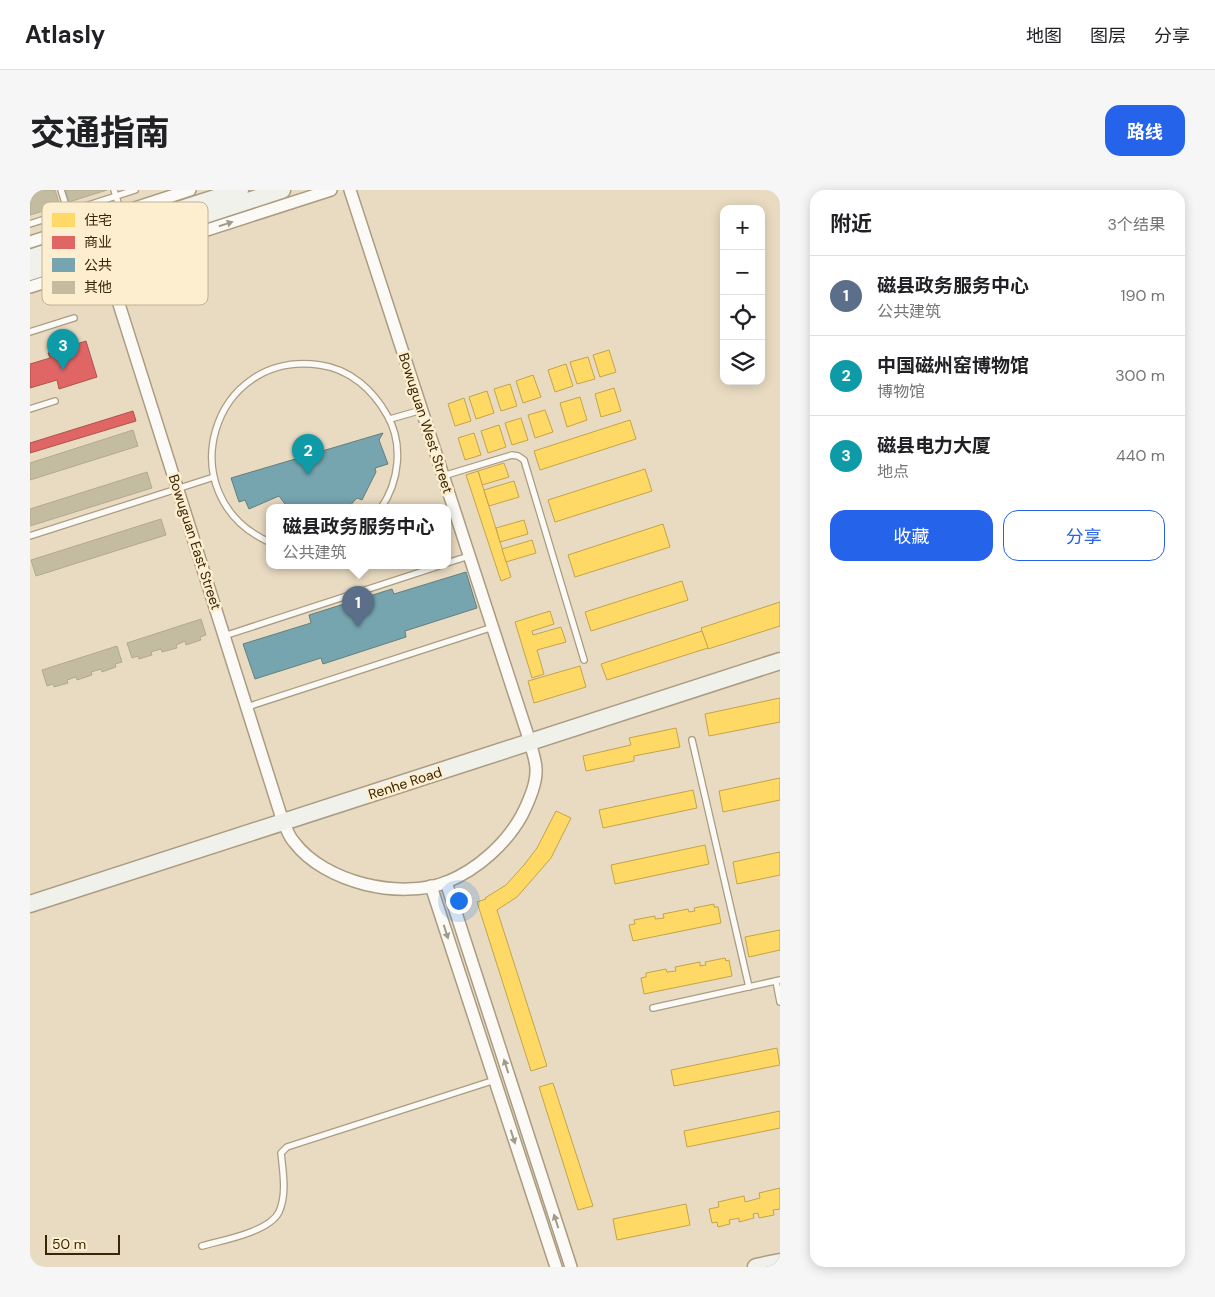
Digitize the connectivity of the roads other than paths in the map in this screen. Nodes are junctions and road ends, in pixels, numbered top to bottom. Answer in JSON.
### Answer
{"nodes":[{"id":1,"x":61,"y":190,"type":"edge"},
{"id":2,"x":135,"y":190,"type":"edge"},
{"id":3,"x":190,"y":190,"type":"edge"},
{"id":4,"x":240,"y":190,"type":"edge"},
{"id":5,"x":282,"y":190,"type":"edge"},
{"id":6,"x":331,"y":190,"type":"edge"},
{"id":7,"x":350,"y":190,"type":"edge"},
{"id":8,"x":115,"y":193,"type":"edge"},
{"id":9,"x":173,"y":193,"type":"edge"},
{"id":10,"x":65,"y":202,"type":"edge"},
{"id":11,"x":93,"y":202,"type":"edge"},
{"id":12,"x":148,"y":202,"type":"edge"},
{"id":13,"x":203,"y":202,"type":"edge"},
{"id":14,"x":208,"y":214,"type":"edge"},
{"id":15,"x":42,"y":220,"type":"edge"},
{"id":16,"x":30,"y":224,"type":"edge"},
{"id":17,"x":208,"y":230,"type":"edge"},
{"id":18,"x":42,"y":238,"type":"edge"},
{"id":19,"x":30,"y":242,"type":"edge"},
{"id":20,"x":42,"y":254,"type":"edge"},
{"id":21,"x":30,"y":258,"type":"edge"},
{"id":22,"x":42,"y":268,"type":"edge"},
{"id":23,"x":30,"y":272,"type":"edge"},
{"id":24,"x":42,"y":283,"type":"edge"},
{"id":25,"x":30,"y":287,"type":"edge"},
{"id":26,"x":119,"y":305,"type":"edge"},
{"id":27,"x":74,"y":318,"type":"dead end"},
{"id":28,"x":30,"y":332,"type":"edge"},
{"id":29,"x":55,"y":401,"type":"dead end"},
{"id":30,"x":30,"y":409,"type":"edge"},
{"id":31,"x":422,"y":410,"type":"junction"},
{"id":32,"x":390,"y":419,"type":"junction"},
{"id":33,"x":444,"y":476,"type":"junction"},
{"id":34,"x":214,"y":477,"type":"junction"},
{"id":35,"x":178,"y":489,"type":"junction"},
{"id":36,"x":382,"y":504,"type":"edge"},
{"id":37,"x":30,"y":536,"type":"edge"},
{"id":38,"x":266,"y":540,"type":"edge"},
{"id":39,"x":469,"y":556,"type":"junction"},
{"id":40,"x":451,"y":562,"type":"edge"},
{"id":41,"x":430,"y":569,"type":"edge"},
{"id":42,"x":493,"y":627,"type":"junction"},
{"id":43,"x":224,"y":636,"type":"junction"},
{"id":44,"x":584,"y":660,"type":"dead end"},
{"id":45,"x":780,"y":661,"type":"edge"},
{"id":46,"x":247,"y":707,"type":"junction"},
{"id":47,"x":692,"y":740,"type":"dead end"},
{"id":48,"x":530,"y":742,"type":"junction"},
{"id":49,"x":284,"y":822,"type":"junction"},
{"id":50,"x":446,"y":882,"type":"junction"},
{"id":51,"x":431,"y":886,"type":"junction"},
{"id":52,"x":30,"y":904,"type":"edge"},
{"id":53,"x":778,"y":981,"type":"edge"},
{"id":54,"x":749,"y":987,"type":"junction"},
{"id":55,"x":780,"y":1002,"type":"edge"},
{"id":56,"x":653,"y":1008,"type":"dead end"},
{"id":57,"x":495,"y":1080,"type":"junction"},
{"id":58,"x":202,"y":1246,"type":"dead end"},
{"id":59,"x":780,"y":1262,"type":"edge"},
{"id":60,"x":556,"y":1267,"type":"edge"},
{"id":61,"x":571,"y":1267,"type":"edge"},
{"id":62,"x":756,"y":1267,"type":"edge"}],
"edges":[{"from":1,"to":10,"type":"lane"},
{"from":2,"to":8,"type":"lane"},
{"from":3,"to":9,"type":"street"},
{"from":4,"to":13,"type":"street"},
{"from":5,"to":14,"type":"street"},
{"from":17,"to":6,"type":"street","one_way":true},
{"from":7,"to":31,"type":"street","name":"Bowuguan West Street"},
{"from":8,"to":11,"type":"lane"},
{"from":9,"to":12,"type":"street"},
{"from":15,"to":16,"type":"lane"},
{"from":18,"to":19,"type":"street"},
{"from":20,"to":21,"type":"street"},
{"from":22,"to":23,"type":"street"},
{"from":24,"to":25,"type":"street"},
{"from":26,"to":35,"type":"street","name":"Bowuguan East Street"},
{"from":27,"to":28,"type":"lane"},
{"from":29,"to":30,"type":"lane"},
{"from":31,"to":32,"type":"lane"},
{"from":31,"to":33,"type":"street","name":"Bowuguan West Street"},
{"from":32,"to":34,"type":"lane"},
{"from":32,"to":36,"type":"lane"},
{"from":33,"to":39,"type":"street","name":"Bowuguan West Street"},
{"from":33,"to":44,"type":"lane"},
{"from":34,"to":35,"type":"lane"},
{"from":34,"to":38,"type":"lane"},
{"from":35,"to":37,"type":"lane"},
{"from":35,"to":43,"type":"street","name":"Bowuguan East Street"},
{"from":39,"to":40,"type":"lane"},
{"from":39,"to":42,"type":"street","name":"Bowuguan West Street"},
{"from":41,"to":43,"type":"lane"},
{"from":42,"to":46,"type":"lane"},
{"from":42,"to":48,"type":"street","name":"Bowuguan West Street"},
{"from":43,"to":46,"type":"street","name":"Bowuguan East Street"},
{"from":45,"to":48,"type":"street","name":"Renhe Road"},
{"from":46,"to":49,"type":"street","name":"Bowuguan East Street"},
{"from":47,"to":54,"type":"lane"},
{"from":48,"to":49,"type":"street","name":"Renhe Road"},
{"from":48,"to":50,"type":"street","name":"Bowuguan West Street"},
{"from":49,"to":51,"type":"street","name":"Bowuguan East Street"},
{"from":49,"to":52,"type":"street","name":"Renhe Road"},
{"from":50,"to":51,"type":"street","name":"Bowuguan East Street"},
{"from":61,"to":50,"type":"street","one_way":true},
{"from":51,"to":57,"type":"street","one_way":true},
{"from":53,"to":54,"type":"lane"},
{"from":53,"to":55,"type":"lane"},
{"from":54,"to":56,"type":"lane"},
{"from":57,"to":58,"type":"lane"},
{"from":57,"to":60,"type":"street","one_way":true},
{"from":59,"to":62,"type":"street"}]}
